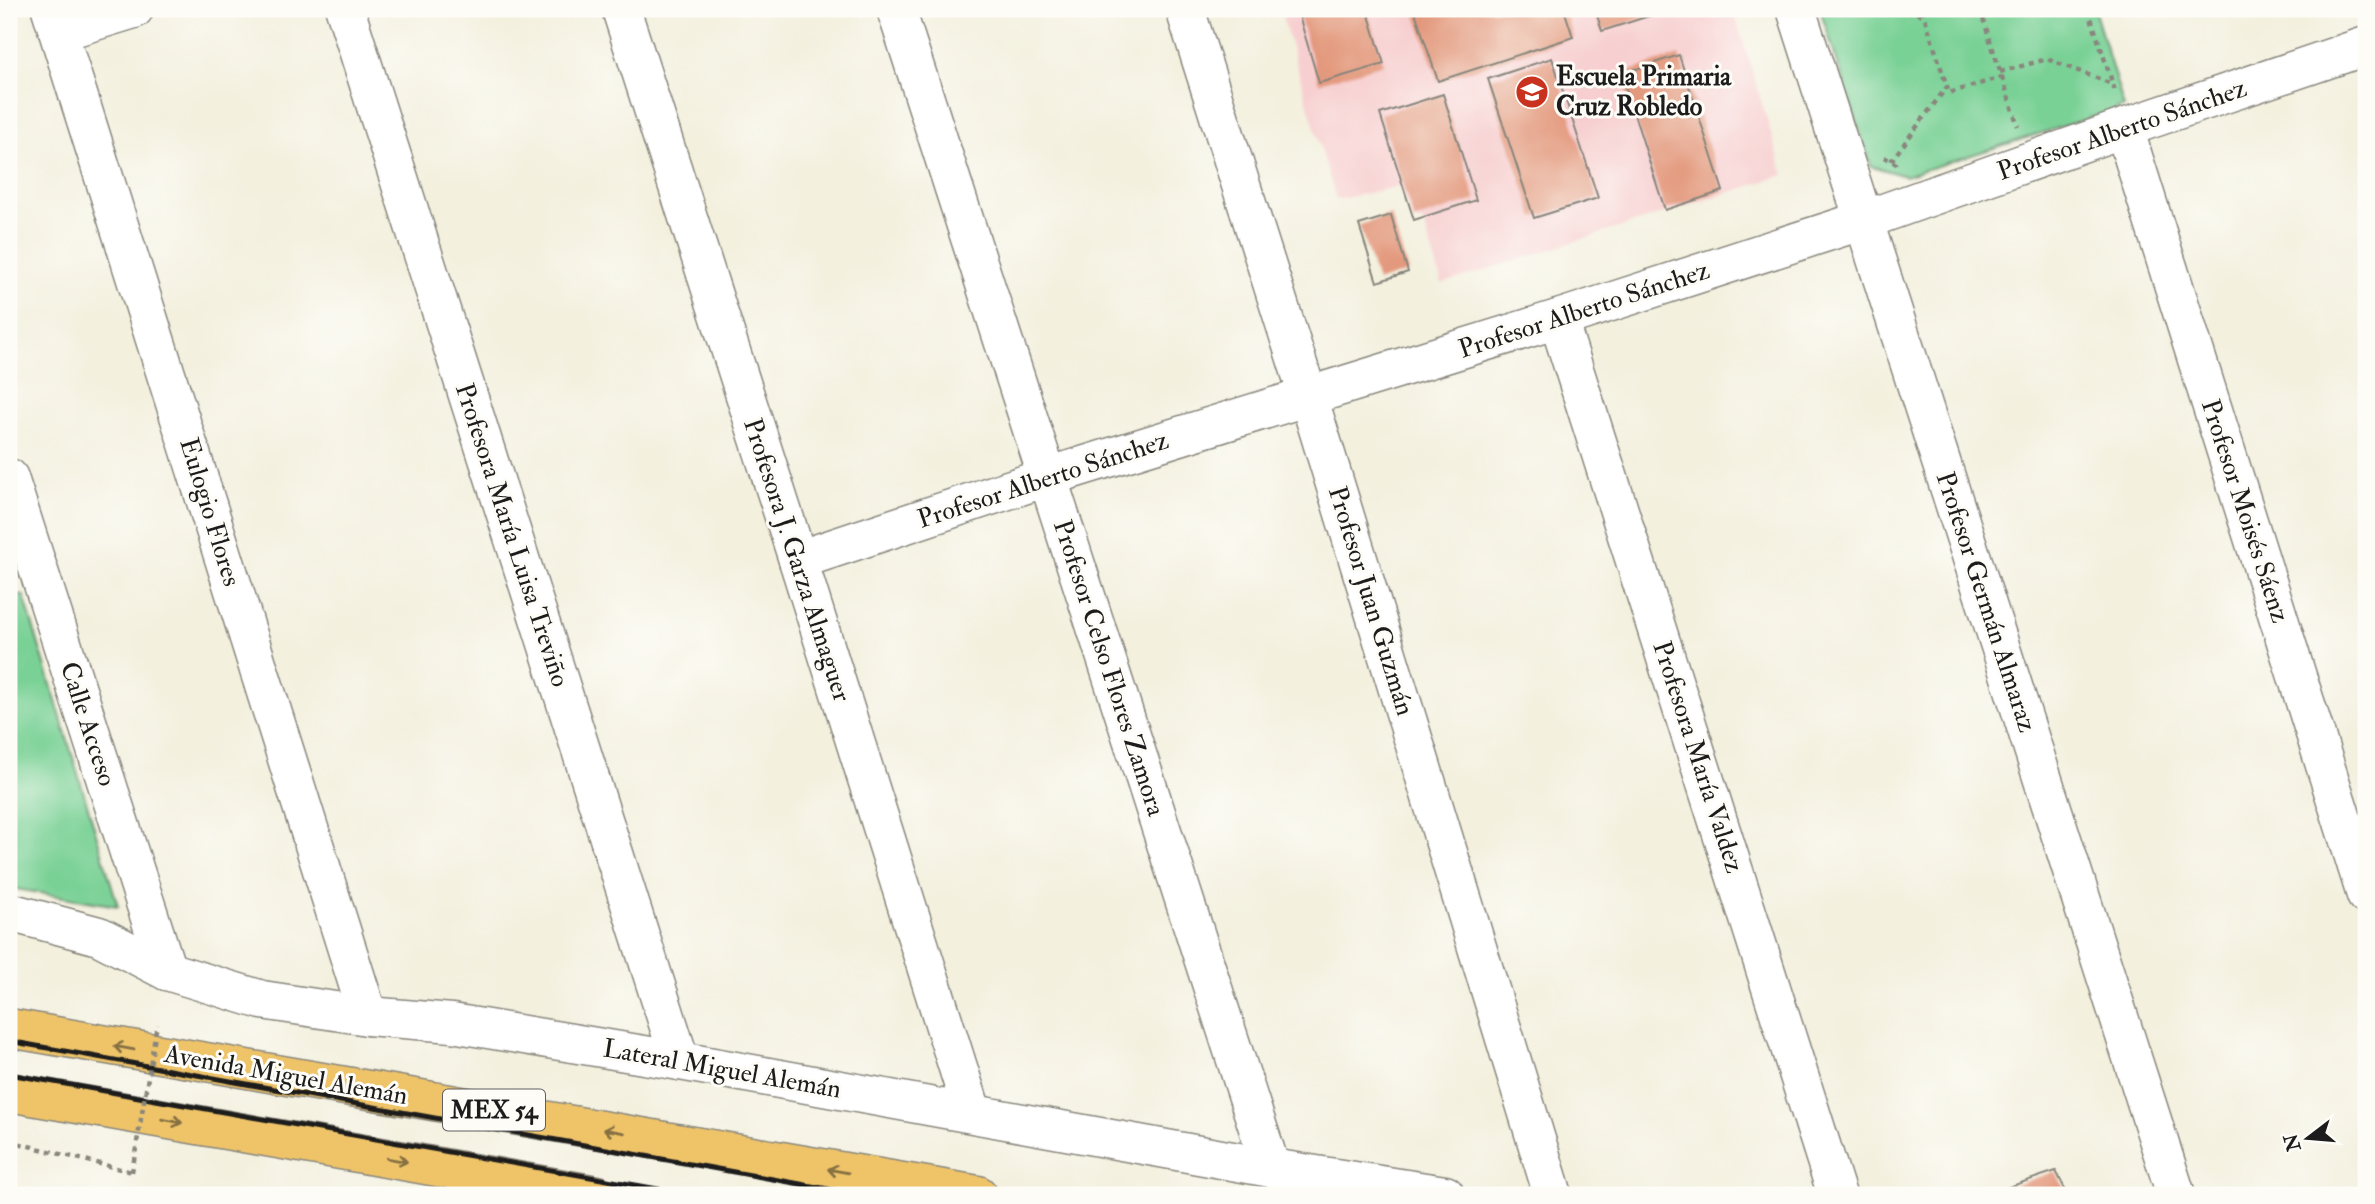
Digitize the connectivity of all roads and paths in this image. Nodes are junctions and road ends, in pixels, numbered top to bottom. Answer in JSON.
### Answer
{"nodes":[{"id":1,"x":134,"y":9,"type":"edge"},
{"id":2,"x":345,"y":9,"type":"edge"},
{"id":3,"x":621,"y":9,"type":"edge"},
{"id":4,"x":896,"y":9,"type":"edge"},
{"id":5,"x":1185,"y":9,"type":"edge"},
{"id":6,"x":1797,"y":9,"type":"edge"},
{"id":7,"x":1897,"y":9,"type":"edge"},
{"id":8,"x":1922,"y":9,"type":"edge"},
{"id":9,"x":1980,"y":9,"type":"edge"},
{"id":10,"x":2088,"y":9,"type":"edge"},
{"id":11,"x":1924,"y":15,"type":"junction"},
{"id":12,"x":55,"y":20,"type":"edge"},
{"id":13,"x":2366,"y":46,"type":"edge"},
{"id":14,"x":2001,"y":74,"type":"junction"},
{"id":15,"x":2113,"y":85,"type":"junction"},
{"id":16,"x":1946,"y":88,"type":"junction"},
{"id":17,"x":2121,"y":114,"type":"junction"},
{"id":18,"x":2020,"y":130,"type":"dead end"},
{"id":19,"x":1882,"y":156,"type":"dead end"},
{"id":20,"x":1891,"y":161,"type":"junction"},
{"id":21,"x":1900,"y":166,"type":"dead end"},
{"id":22,"x":1864,"y":220,"type":"junction"},
{"id":23,"x":1558,"y":319,"type":"junction"},
{"id":24,"x":1308,"y":396,"type":"junction"},
{"id":25,"x":1047,"y":477,"type":"junction"},
{"id":26,"x":9,"y":478,"type":"edge"},
{"id":27,"x":798,"y":560,"type":"junction"},
{"id":28,"x":2366,"y":895,"type":"edge"},
{"id":29,"x":9,"y":912,"type":"edge"},
{"id":30,"x":167,"y":971,"type":"junction"},
{"id":31,"x":368,"y":1016,"type":"junction"},
{"id":32,"x":157,"y":1024,"type":"dead end"},
{"id":33,"x":9,"y":1028,"type":"edge"},
{"id":34,"x":680,"y":1061,"type":"junction"},
{"id":35,"x":9,"y":1092,"type":"edge"},
{"id":36,"x":972,"y":1112,"type":"junction"},
{"id":37,"x":9,"y":1141,"type":"edge"},
{"id":38,"x":1271,"y":1168,"type":"junction"},
{"id":39,"x":597,"y":1195,"type":"edge"},
{"id":40,"x":978,"y":1195,"type":"edge"},
{"id":41,"x":1445,"y":1195,"type":"edge"},
{"id":42,"x":1553,"y":1195,"type":"edge"},
{"id":43,"x":1837,"y":1195,"type":"edge"},
{"id":44,"x":2176,"y":1195,"type":"edge"}],
"edges":[{"from":1,"to":12,"type":"street"},
{"from":2,"to":34,"type":"street","name":"Profesora María Luisa Treviño"},
{"from":3,"to":27,"type":"street","name":"Profesora J. Garza Almaguer"},
{"from":4,"to":25,"type":"street","name":"Profesor Celso Flores Zamora"},
{"from":5,"to":24,"type":"street","name":"Profesor Juan Guzmán"},
{"from":6,"to":22,"type":"street","name":"Profesor Germán Almaraz"},
{"from":7,"to":11,"type":"path"},
{"from":8,"to":11,"type":"path"},
{"from":9,"to":14,"type":"path"},
{"from":10,"to":15,"type":"path"},
{"from":11,"to":16,"type":"path"},
{"from":12,"to":31,"type":"street","name":"Eulogio Flores"},
{"from":13,"to":17,"type":"street","name":"Profesor Alberto Sánchez"},
{"from":14,"to":15,"type":"path"},
{"from":14,"to":16,"type":"path"},
{"from":14,"to":18,"type":"path"},
{"from":15,"to":17,"type":"path"},
{"from":16,"to":20,"type":"path"},
{"from":17,"to":22,"type":"street","name":"Profesor Alberto Sánchez"},
{"from":17,"to":28,"type":"street","name":"Profesor Moisés Sáenz"},
{"from":19,"to":20,"type":"path"},
{"from":20,"to":21,"type":"path"},
{"from":22,"to":23,"type":"street","name":"Profesor Alberto Sánchez"},
{"from":22,"to":44,"type":"street","name":"Profesor Germán Almaraz"},
{"from":23,"to":24,"type":"street","name":"Profesor Alberto Sánchez"},
{"from":23,"to":43,"type":"street","name":"Profesora María Valdez"},
{"from":24,"to":25,"type":"street","name":"Profesor Alberto Sánchez"},
{"from":24,"to":42,"type":"street","name":"Profesor Juan Guzmán"},
{"from":25,"to":27,"type":"street","name":"Profesor Alberto Sánchez"},
{"from":25,"to":38,"type":"street","name":"Profesor Celso Flores Zamora"},
{"from":26,"to":30,"type":"street","name":"Calle Acceso"},
{"from":27,"to":36,"type":"street","name":"Profesora J. Garza Almaguer"},
{"from":29,"to":30,"type":"street","name":"Lateral Miguel Alemán"},
{"from":30,"to":31,"type":"street","name":"Lateral Miguel Alemán"},
{"from":31,"to":34,"type":"street","name":"Lateral Miguel Alemán"},
{"from":32,"to":37,"type":"path","bridge":true},
{"from":40,"to":33,"type":"highway","name":"Avenida Miguel Alemán","number":"MEX 54","one_way":true},
{"from":34,"to":36,"type":"street","name":"Lateral Miguel Alemán"},
{"from":35,"to":39,"type":"highway","number":"MEX 54","one_way":true},
{"from":36,"to":38,"type":"street","name":"Lateral Miguel Alemán"},
{"from":38,"to":41,"type":"street","name":"Lateral Miguel Alemán"}]}
